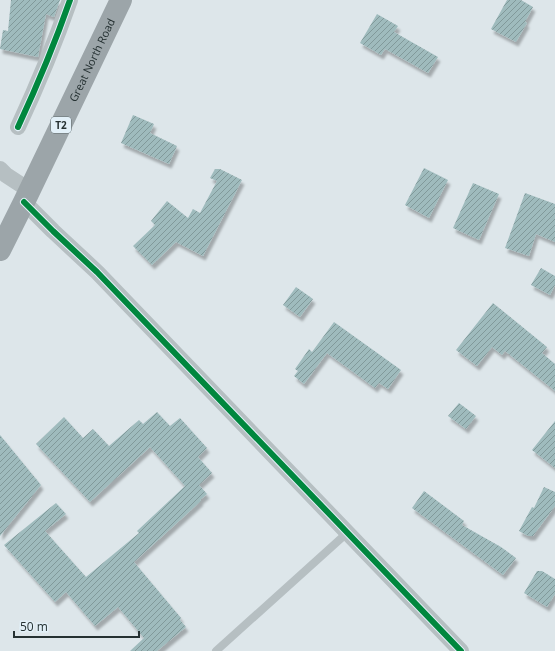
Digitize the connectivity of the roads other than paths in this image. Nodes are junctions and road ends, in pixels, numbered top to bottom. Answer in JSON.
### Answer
{"nodes":[{"id":1,"x":70,"y":0,"type":"edge"},
{"id":2,"x":121,"y":0,"type":"edge"},
{"id":3,"x":18,"y":127,"type":"dead end"},
{"id":4,"x":0,"y":169,"type":"edge"},
{"id":5,"x":27,"y":196,"type":"junction"},
{"id":6,"x":0,"y":250,"type":"edge"},
{"id":7,"x":347,"y":533,"type":"junction"},
{"id":8,"x":216,"y":651,"type":"edge"},
{"id":9,"x":461,"y":651,"type":"edge"}],
"edges":[{"from":1,"to":3,"type":"street"},
{"from":2,"to":5,"type":"highway","name":"Great North Road","number":"T2"},
{"from":4,"to":5,"type":"street"},
{"from":5,"to":6,"type":"highway","name":"Great North Road","number":"T2"},
{"from":5,"to":7,"type":"street"},
{"from":7,"to":8,"type":"lane"},
{"from":7,"to":9,"type":"street"}]}
